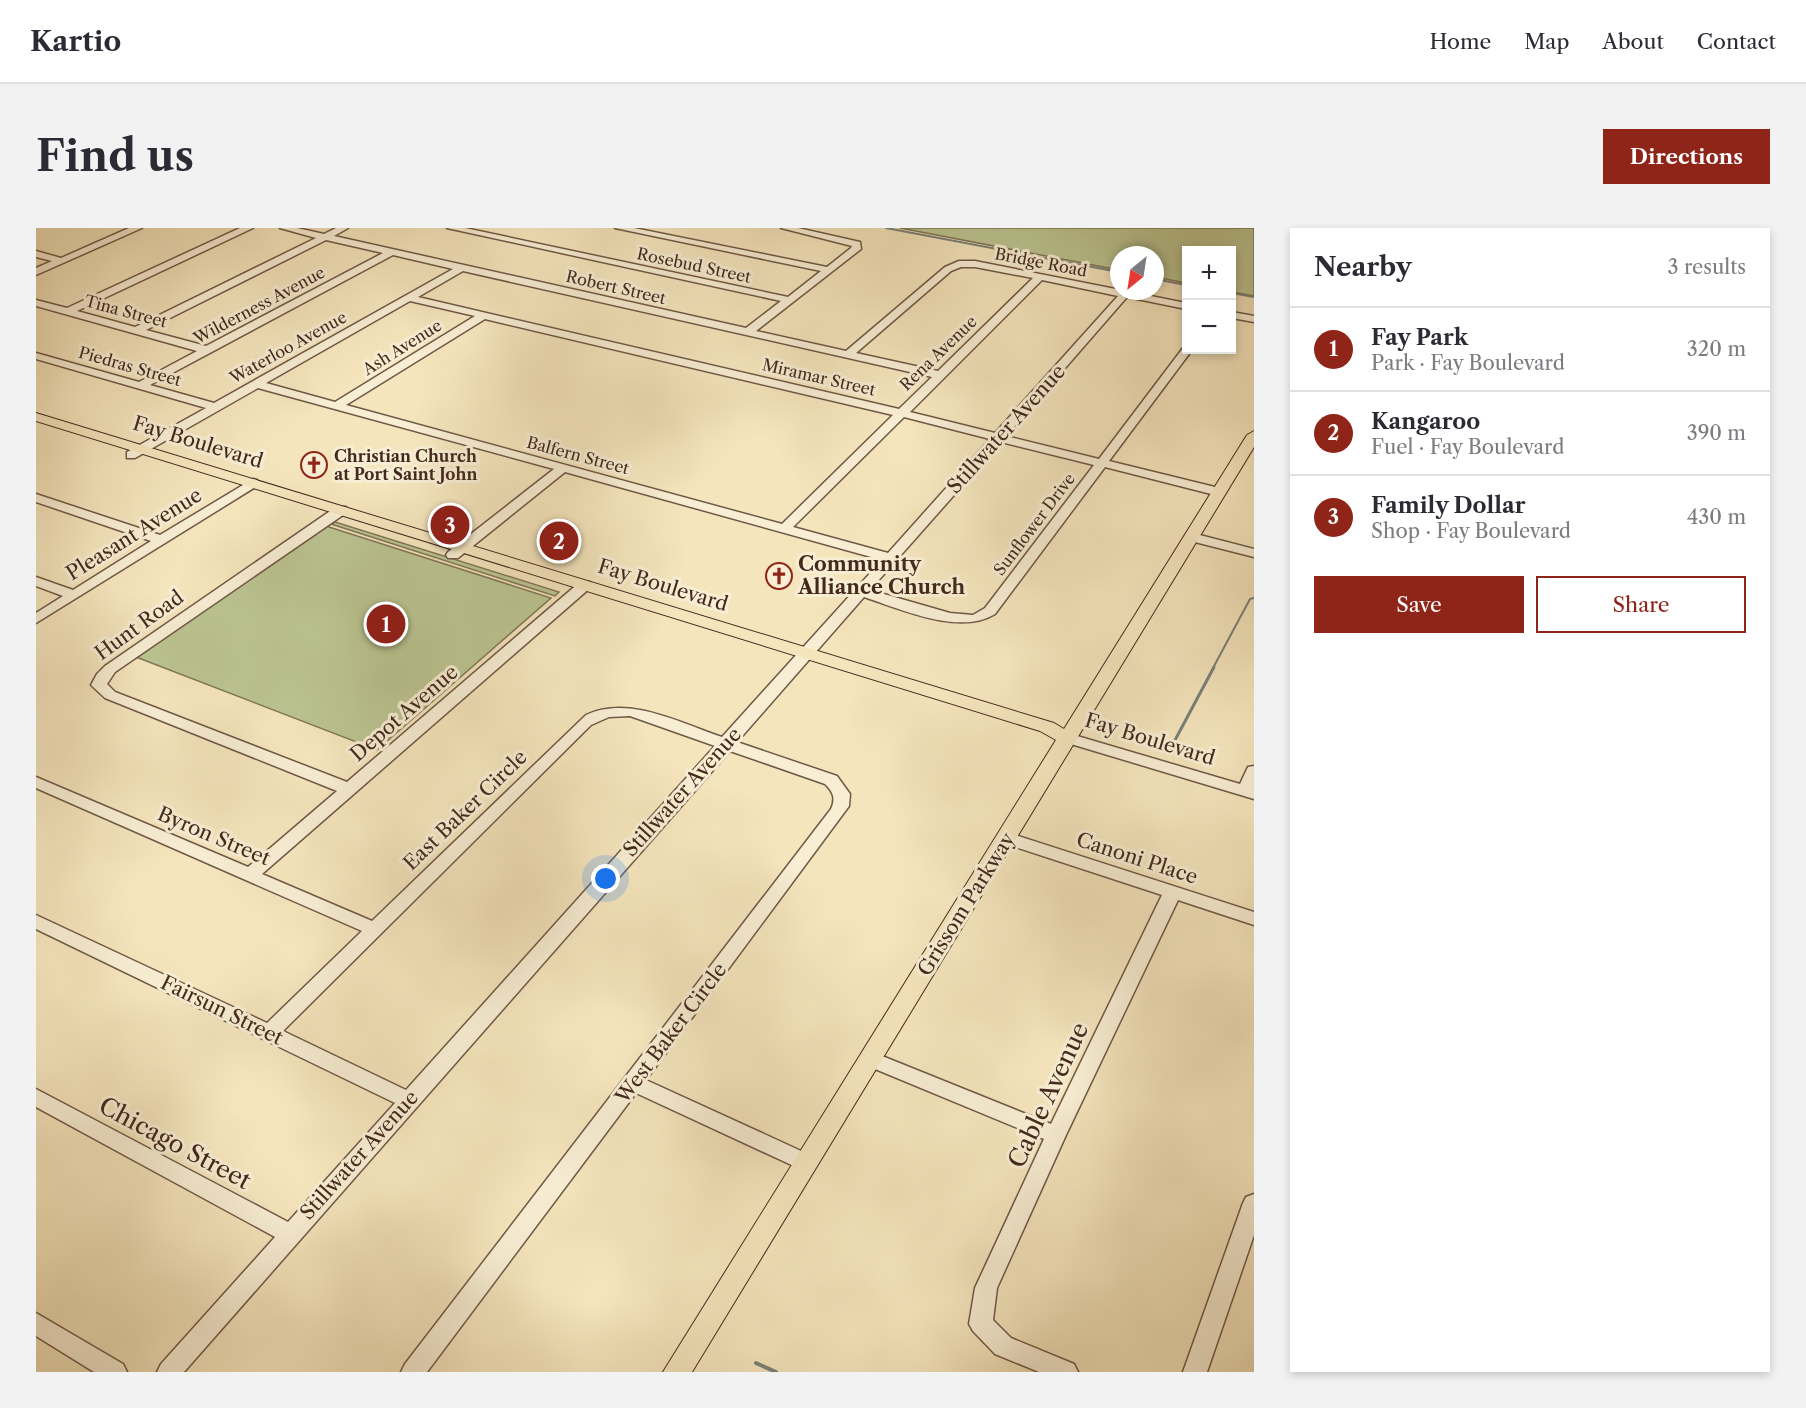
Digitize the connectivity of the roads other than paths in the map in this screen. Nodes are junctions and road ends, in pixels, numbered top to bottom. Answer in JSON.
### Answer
{"nodes":[{"id":1,"x":137,"y":228,"type":"edge"},
{"id":2,"x":248,"y":228,"type":"edge"},
{"id":3,"x":285,"y":228,"type":"edge"},
{"id":4,"x":343,"y":228,"type":"edge"},
{"id":5,"x":452,"y":228,"type":"edge"},
{"id":6,"x":620,"y":228,"type":"edge"},
{"id":7,"x":786,"y":228,"type":"edge"},
{"id":8,"x":112,"y":231,"type":"dead end"},
{"id":9,"x":124,"y":234,"type":"junction"},
{"id":10,"x":325,"y":237,"type":"junction"},
{"id":11,"x":392,"y":252,"type":"junction"},
{"id":12,"x":36,"y":254,"type":"edge"},
{"id":13,"x":62,"y":261,"type":"junction"},
{"id":14,"x":461,"y":268,"type":"junction"},
{"id":15,"x":828,"y":270,"type":"junction"},
{"id":16,"x":36,"y":272,"type":"edge"},
{"id":17,"x":1040,"y":277,"type":"junction"},
{"id":18,"x":1110,"y":291,"type":"edge"},
{"id":19,"x":410,"y":298,"type":"junction"},
{"id":20,"x":789,"y":300,"type":"junction"},
{"id":21,"x":1120,"y":300,"type":"edge"},
{"id":22,"x":1156,"y":300,"type":"edge"},
{"id":23,"x":36,"y":303,"type":"edge"},
{"id":24,"x":1182,"y":305,"type":"edge"},
{"id":25,"x":69,"y":311,"type":"junction"},
{"id":26,"x":484,"y":315,"type":"junction"},
{"id":27,"x":1236,"y":316,"type":"edge"},
{"id":28,"x":1254,"y":319,"type":"edge"},
{"id":29,"x":137,"y":330,"type":"junction"},
{"id":30,"x":748,"y":332,"type":"junction"},
{"id":31,"x":207,"y":350,"type":"junction"},
{"id":32,"x":849,"y":354,"type":"junction"},
{"id":33,"x":1183,"y":354,"type":"edge"},
{"id":34,"x":36,"y":356,"type":"edge"},
{"id":35,"x":939,"y":375,"type":"junction"},
{"id":36,"x":256,"y":384,"type":"junction"},
{"id":37,"x":139,"y":386,"type":"junction"},
{"id":38,"x":337,"y":406,"type":"junction"},
{"id":39,"x":215,"y":407,"type":"junction"},
{"id":40,"x":900,"y":413,"type":"junction"},
{"id":41,"x":36,"y":417,"type":"edge"},
{"id":42,"x":36,"y":426,"type":"edge"},
{"id":43,"x":1254,"y":435,"type":"edge"},
{"id":44,"x":999,"y":437,"type":"junction"},
{"id":45,"x":137,"y":452,"type":"junction"},
{"id":46,"x":1100,"y":463,"type":"junction"},
{"id":47,"x":563,"y":468,"type":"junction"},
{"id":48,"x":248,"y":486,"type":"junction"},
{"id":49,"x":1219,"y":492,"type":"junction"},
{"id":50,"x":36,"y":498,"type":"edge"},
{"id":51,"x":336,"y":514,"type":"junction"},
{"id":52,"x":784,"y":529,"type":"junction"},
{"id":53,"x":1192,"y":537,"type":"junction"},
{"id":54,"x":161,"y":540,"type":"junction"},
{"id":55,"x":458,"y":551,"type":"junction"},
{"id":56,"x":1254,"y":553,"type":"edge"},
{"id":57,"x":891,"y":558,"type":"junction"},
{"id":58,"x":36,"y":581,"type":"edge"},
{"id":59,"x":580,"y":589,"type":"junction"},
{"id":60,"x":861,"y":592,"type":"junction"},
{"id":61,"x":74,"y":595,"type":"junction"},
{"id":62,"x":36,"y":619,"type":"edge"},
{"id":63,"x":803,"y":657,"type":"junction"},
{"id":64,"x":1067,"y":738,"type":"junction"},
{"id":65,"x":725,"y":744,"type":"junction"},
{"id":66,"x":1254,"y":771,"type":"edge"},
{"id":67,"x":36,"y":782,"type":"edge"},
{"id":68,"x":348,"y":789,"type":"junction"},
{"id":69,"x":1249,"y":793,"type":"edge"},
{"id":70,"x":1006,"y":838,"type":"junction"},
{"id":71,"x":251,"y":874,"type":"junction"},
{"id":72,"x":1173,"y":892,"type":"junction"},
{"id":73,"x":1254,"y":919,"type":"edge"},
{"id":74,"x":36,"y":921,"type":"edge"},
{"id":75,"x":374,"y":929,"type":"junction"},
{"id":76,"x":269,"y":1033,"type":"junction"},
{"id":77,"x":870,"y":1059,"type":"junction"},
{"id":78,"x":633,"y":1083,"type":"junction"},
{"id":79,"x":36,"y":1097,"type":"edge"},
{"id":80,"x":408,"y":1100,"type":"junction"},
{"id":81,"x":1056,"y":1135,"type":"junction"},
{"id":82,"x":805,"y":1162,"type":"junction"},
{"id":83,"x":1254,"y":1203,"type":"edge"},
{"id":84,"x":290,"y":1234,"type":"junction"},
{"id":85,"x":36,"y":1323,"type":"edge"},
{"id":86,"x":115,"y":1372,"type":"edge"},
{"id":87,"x":169,"y":1372,"type":"edge"},
{"id":88,"x":412,"y":1372,"type":"edge"},
{"id":89,"x":677,"y":1372,"type":"edge"},
{"id":90,"x":1066,"y":1372,"type":"edge"},
{"id":91,"x":1195,"y":1372,"type":"edge"}],
"edges":[{"from":1,"to":9,"type":"street"},
{"from":2,"to":25,"type":"street"},
{"from":3,"to":10,"type":"street","name":"Robert Street"},
{"from":4,"to":10,"type":"street"},
{"from":5,"to":20,"type":"street","name":"Rosebud Street"},
{"from":6,"to":15,"type":"street"},
{"from":7,"to":15,"type":"street"},
{"from":8,"to":9,"type":"street"},
{"from":9,"to":13,"type":"street"},
{"from":10,"to":11,"type":"street","name":"Robert Street"},
{"from":10,"to":29,"type":"street"},
{"from":11,"to":14,"type":"street","name":"Robert Street"},
{"from":11,"to":31,"type":"street","name":"Wilderness Avenue"},
{"from":12,"to":13,"type":"street"},
{"from":13,"to":16,"type":"street"},
{"from":14,"to":19,"type":"street","name":"Waterloo Avenue"},
{"from":14,"to":30,"type":"street","name":"Robert Street"},
{"from":15,"to":20,"type":"street"},
{"from":17,"to":18,"type":"street","name":"Bridge Road"},
{"from":17,"to":32,"type":"street","name":"Bridge Road"},
{"from":17,"to":35,"type":"street","name":"Rena Avenue"},
{"from":19,"to":26,"type":"street","name":"Miramar Street"},
{"from":19,"to":36,"type":"street","name":"Waterloo Avenue"},
{"from":20,"to":30,"type":"street"},
{"from":21,"to":44,"type":"street","name":"Stillwater Avenue"},
{"from":22,"to":24,"type":"street","name":"Bridge Road"},
{"from":23,"to":25,"type":"street","name":"Tina Street"},
{"from":25,"to":29,"type":"street","name":"Tina Street"},
{"from":26,"to":38,"type":"street","name":"Ash Avenue"},
{"from":26,"to":40,"type":"street","name":"Miramar Street"},
{"from":27,"to":28,"type":"street"},
{"from":29,"to":31,"type":"street","name":"Tina Street"},
{"from":30,"to":32,"type":"street","name":"Robert Street"},
{"from":31,"to":37,"type":"street","name":"Wilderness Avenue"},
{"from":32,"to":35,"type":"street","name":"Robert Street"},
{"from":33,"to":46,"type":"street","name":"Sunflower Drive"},
{"from":34,"to":37,"type":"street","name":"Piedras Street"},
{"from":35,"to":40,"type":"street","name":"Rena Avenue"},
{"from":36,"to":38,"type":"street","name":"Balfern Street"},
{"from":36,"to":39,"type":"street","name":"Waterloo Avenue"},
{"from":37,"to":39,"type":"street","name":"Piedras Street"},
{"from":38,"to":47,"type":"street","name":"Balfern Street"},
{"from":39,"to":45,"type":"street","name":"Waterloo Avenue"},
{"from":40,"to":44,"type":"street","name":"Miramar Street"},
{"from":40,"to":52,"type":"street","name":"Rena Avenue"},
{"from":41,"to":45,"type":"main road","name":"Fay Boulevard"},
{"from":42,"to":45,"type":"main road","name":"Fay Boulevard"},
{"from":43,"to":49,"type":"main road","name":"Grissom Parkway"},
{"from":44,"to":46,"type":"street","name":"Miramar Street"},
{"from":44,"to":57,"type":"street","name":"Stillwater Avenue"},
{"from":45,"to":48,"type":"main road","name":"Fay Boulevard"},
{"from":46,"to":49,"type":"street","name":"Miramar Street"},
{"from":46,"to":60,"type":"street","name":"Sunflower Drive"},
{"from":47,"to":52,"type":"street","name":"Balfern Street"},
{"from":47,"to":55,"type":"street"},
{"from":48,"to":51,"type":"main road","name":"Fay Boulevard"},
{"from":48,"to":54,"type":"street","name":"Pleasant Avenue"},
{"from":49,"to":53,"type":"main road","name":"Grissom Parkway"},
{"from":50,"to":54,"type":"street"},
{"from":51,"to":55,"type":"main road","name":"Fay Boulevard"},
{"from":51,"to":68,"type":"street","name":"Hunt Road"},
{"from":52,"to":57,"type":"street","name":"Balfern Street"},
{"from":53,"to":56,"type":"street"},
{"from":53,"to":64,"type":"main road","name":"Grissom Parkway"},
{"from":54,"to":61,"type":"street","name":"Pleasant Avenue"},
{"from":55,"to":59,"type":"main road","name":"Fay Boulevard"},
{"from":57,"to":60,"type":"street","name":"Stillwater Avenue"},
{"from":58,"to":61,"type":"street"},
{"from":59,"to":63,"type":"main road","name":"Fay Boulevard"},
{"from":59,"to":68,"type":"street","name":"Depot Avenue"},
{"from":60,"to":63,"type":"street","name":"Stillwater Avenue"},
{"from":61,"to":62,"type":"street","name":"Pleasant Avenue"},
{"from":63,"to":64,"type":"main road","name":"Fay Boulevard"},
{"from":63,"to":65,"type":"street","name":"Stillwater Avenue"},
{"from":64,"to":69,"type":"street","name":"Fay Boulevard"},
{"from":64,"to":70,"type":"main road","name":"Grissom Parkway"},
{"from":65,"to":75,"type":"street","name":"East Baker Circle"},
{"from":65,"to":78,"type":"street","name":"West Baker Circle"},
{"from":65,"to":80,"type":"street","name":"Stillwater Avenue"},
{"from":66,"to":69,"type":"street"},
{"from":67,"to":71,"type":"street","name":"Byron Street"},
{"from":68,"to":71,"type":"street","name":"Depot Avenue"},
{"from":70,"to":72,"type":"street","name":"Canoni Place"},
{"from":70,"to":77,"type":"main road","name":"Grissom Parkway"},
{"from":71,"to":75,"type":"street","name":"Byron Street"},
{"from":72,"to":73,"type":"street","name":"Canoni Place"},
{"from":72,"to":81,"type":"street","name":"Cable Avenue"},
{"from":74,"to":76,"type":"street","name":"Fairsun Street"},
{"from":75,"to":76,"type":"street","name":"East Baker Circle"},
{"from":76,"to":80,"type":"street","name":"Fairsun Street"},
{"from":77,"to":81,"type":"street"},
{"from":77,"to":82,"type":"main road","name":"Grissom Parkway"},
{"from":78,"to":82,"type":"street"},
{"from":78,"to":88,"type":"street","name":"West Baker Circle"},
{"from":79,"to":84,"type":"street","name":"Chicago Street"},
{"from":80,"to":84,"type":"street","name":"Stillwater Avenue"},
{"from":81,"to":90,"type":"street","name":"Cable Avenue"},
{"from":82,"to":89,"type":"main road","name":"Grissom Parkway"},
{"from":83,"to":91,"type":"street"},
{"from":84,"to":87,"type":"street","name":"Stillwater Avenue"},
{"from":85,"to":86,"type":"street"}]}
